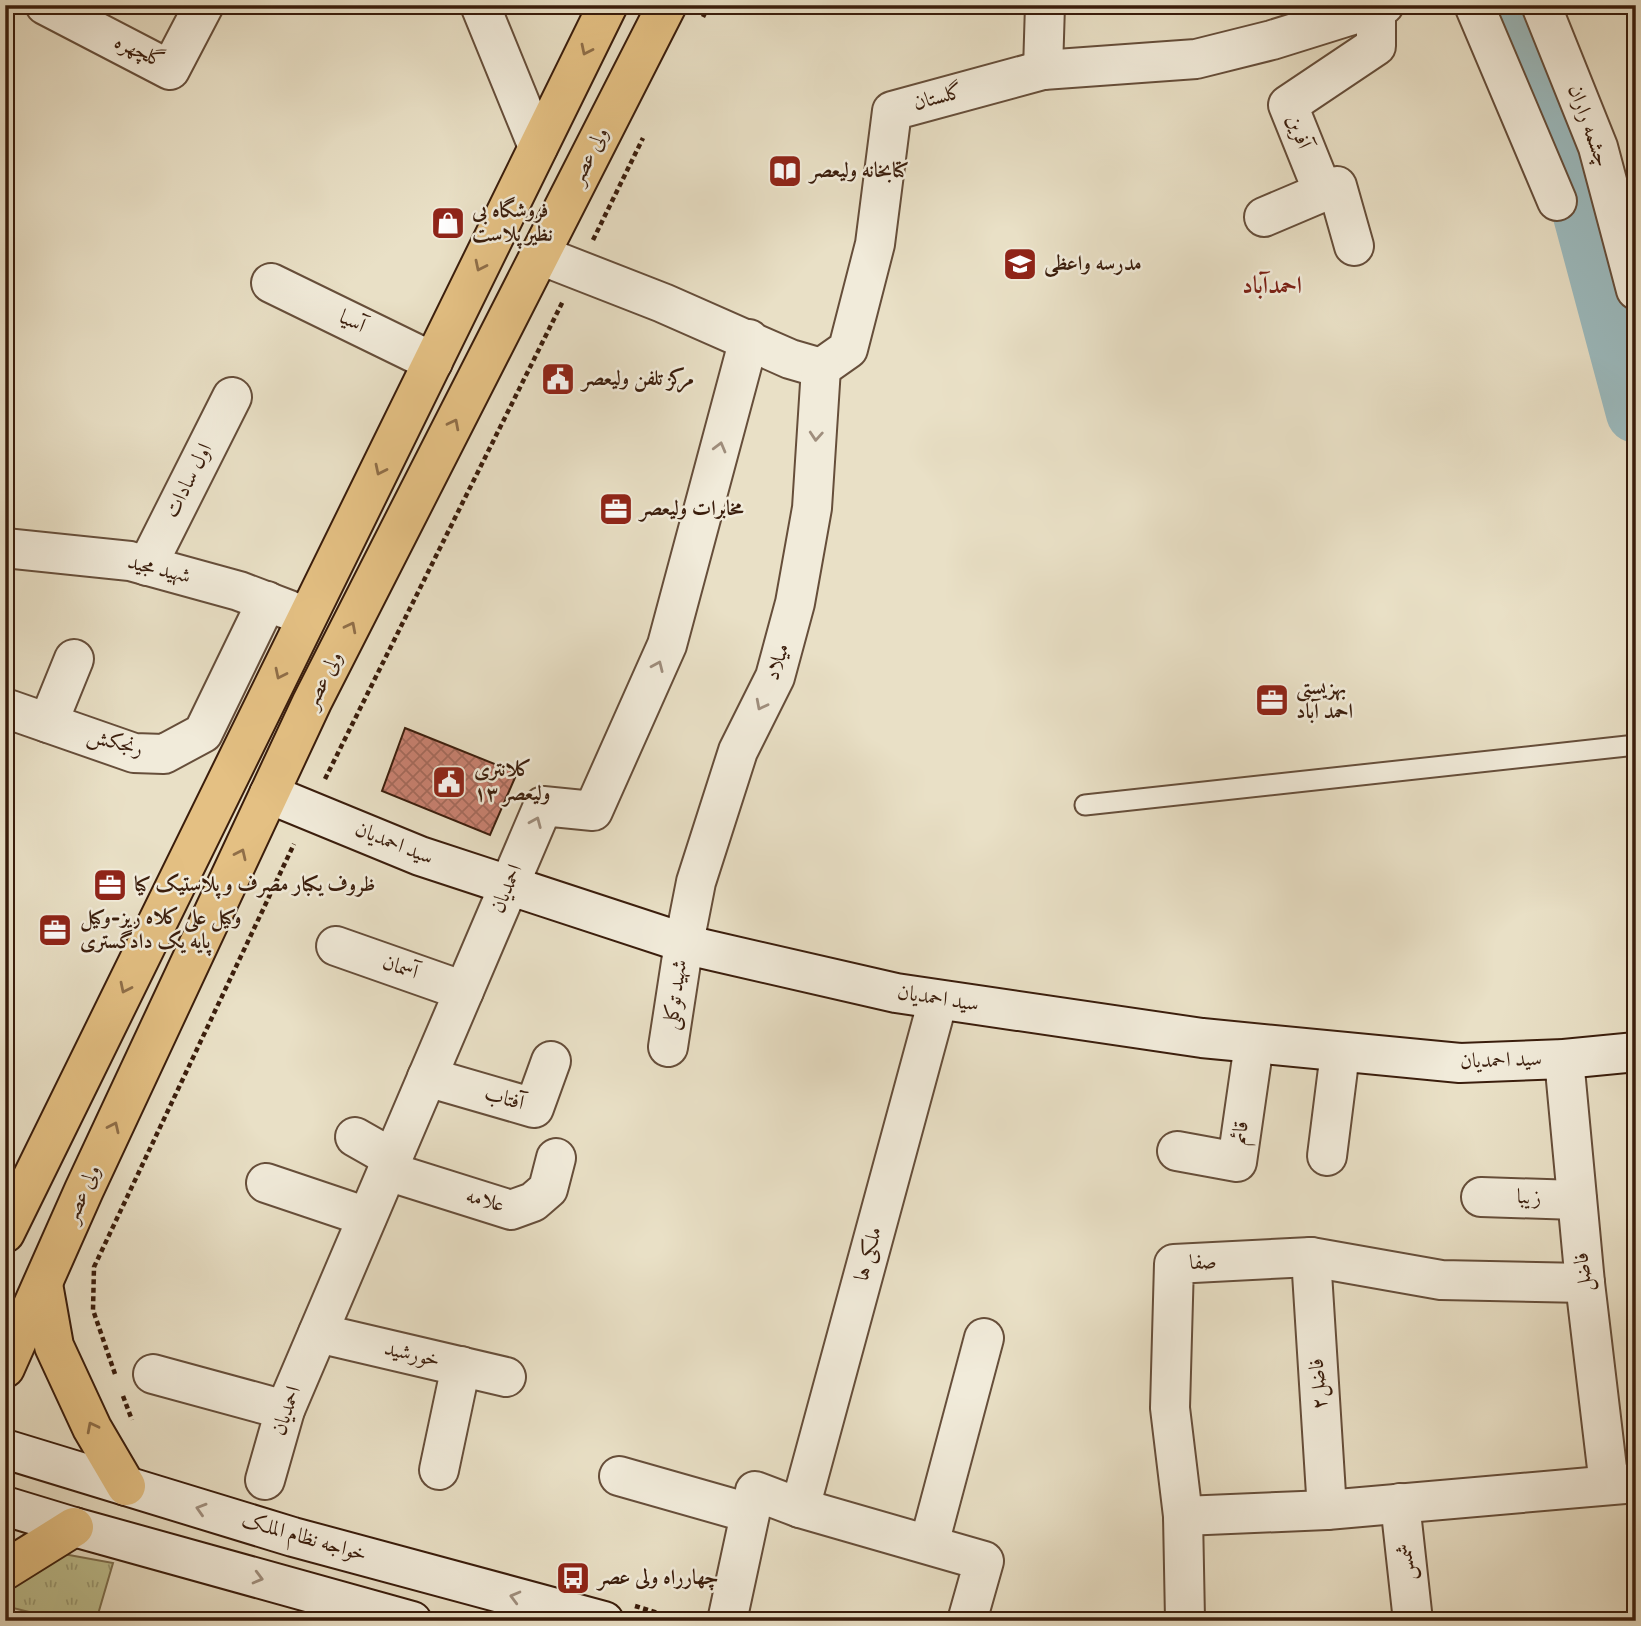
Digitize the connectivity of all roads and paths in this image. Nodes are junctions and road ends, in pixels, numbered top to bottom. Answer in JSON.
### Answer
{"nodes":[{"id":1,"x":45,"y":5,"type":"edge"},
{"id":2,"x":205,"y":5,"type":"edge"},
{"id":3,"x":480,"y":5,"type":"edge"},
{"id":4,"x":608,"y":5,"type":"edge"},
{"id":5,"x":667,"y":5,"type":"edge"},
{"id":6,"x":1045,"y":5,"type":"edge"},
{"id":7,"x":1474,"y":5,"type":"edge"},
{"id":8,"x":1541,"y":5,"type":"edge"},
{"id":9,"x":1380,"y":7,"type":"edge"},
{"id":10,"x":1272,"y":23,"type":"edge"},
{"id":11,"x":1043,"y":70,"type":"junction"},
{"id":12,"x":538,"y":147,"type":"junction"},
{"id":13,"x":1322,"y":192,"type":"junction"},
{"id":14,"x":1557,"y":201,"type":"dead end"},
{"id":15,"x":1264,"y":217,"type":"dead end"},
{"id":16,"x":1354,"y":246,"type":"dead end"},
{"id":17,"x":540,"y":255,"type":"junction"},
{"id":18,"x":271,"y":283,"type":"dead end"},
{"id":19,"x":1636,"y":290,"type":"edge"},
{"id":20,"x":749,"y":340,"type":"junction"},
{"id":21,"x":433,"y":362,"type":"junction"},
{"id":22,"x":821,"y":368,"type":"junction"},
{"id":23,"x":232,"y":397,"type":"dead end"},
{"id":24,"x":5,"y":548,"type":"edge"},
{"id":25,"x":147,"y":566,"type":"junction"},
{"id":26,"x":267,"y":601,"type":"junction"},
{"id":27,"x":308,"y":617,"type":"junction"},
{"id":28,"x":74,"y":659,"type":"dead end"},
{"id":29,"x":5,"y":708,"type":"edge"},
{"id":30,"x":48,"y":723,"type":"junction"},
{"id":31,"x":1636,"y":745,"type":"edge"},
{"id":32,"x":269,"y":794,"type":"junction"},
{"id":33,"x":1085,"y":805,"type":"dead end"},
{"id":34,"x":509,"y":885,"type":"junction"},
{"id":35,"x":684,"y":943,"type":"junction"},
{"id":36,"x":336,"y":946,"type":"dead end"},
{"id":37,"x":464,"y":991,"type":"junction"},
{"id":38,"x":938,"y":1000,"type":"junction"},
{"id":39,"x":1254,"y":1044,"type":"junction"},
{"id":40,"x":668,"y":1047,"type":"dead end"},
{"id":41,"x":1636,"y":1052,"type":"edge"},
{"id":42,"x":1340,"y":1053,"type":"junction"},
{"id":43,"x":1564,"y":1059,"type":"junction"},
{"id":44,"x":551,"y":1061,"type":"dead end"},
{"id":45,"x":427,"y":1077,"type":"junction"},
{"id":46,"x":355,"y":1137,"type":"dead end"},
{"id":47,"x":1177,"y":1151,"type":"dead end"},
{"id":48,"x":1327,"y":1156,"type":"dead end"},
{"id":49,"x":556,"y":1158,"type":"dead end"},
{"id":50,"x":390,"y":1165,"type":"junction"},
{"id":51,"x":266,"y":1183,"type":"dead end"},
{"id":52,"x":1481,"y":1197,"type":"dead end"},
{"id":53,"x":1577,"y":1200,"type":"junction"},
{"id":54,"x":367,"y":1217,"type":"junction"},
{"id":55,"x":5,"y":1233,"type":"edge"},
{"id":56,"x":1311,"y":1257,"type":"junction"},
{"id":57,"x":1585,"y":1283,"type":"junction"},
{"id":58,"x":43,"y":1284,"type":"junction"},
{"id":59,"x":317,"y":1333,"type":"junction"},
{"id":60,"x":984,"y":1338,"type":"dead end"},
{"id":61,"x":461,"y":1366,"type":"junction"},
{"id":62,"x":5,"y":1368,"type":"edge"},
{"id":63,"x":153,"y":1374,"type":"dead end"},
{"id":64,"x":506,"y":1377,"type":"dead end"},
{"id":65,"x":285,"y":1410,"type":"junction"},
{"id":66,"x":5,"y":1449,"type":"edge"},
{"id":67,"x":439,"y":1470,"type":"dead end"},
{"id":68,"x":619,"y":1476,"type":"dead end"},
{"id":69,"x":265,"y":1480,"type":"dead end"},
{"id":70,"x":1622,"y":1484,"type":"edge"},
{"id":71,"x":126,"y":1486,"type":"junction"},
{"id":72,"x":1400,"y":1503,"type":"junction"},
{"id":73,"x":5,"y":1506,"type":"edge"},
{"id":74,"x":800,"y":1508,"type":"junction"},
{"id":75,"x":1327,"y":1510,"type":"junction"},
{"id":76,"x":749,"y":1513,"type":"junction"},
{"id":77,"x":1183,"y":1516,"type":"junction"},
{"id":78,"x":74,"y":1527,"type":"junction"},
{"id":79,"x":929,"y":1544,"type":"junction"},
{"id":80,"x":5,"y":1570,"type":"edge"},
{"id":81,"x":1185,"y":1619,"type":"edge"},
{"id":82,"x":412,"y":1621,"type":"edge"},
{"id":83,"x":604,"y":1621,"type":"edge"},
{"id":84,"x":727,"y":1621,"type":"edge"},
{"id":85,"x":967,"y":1621,"type":"edge"},
{"id":86,"x":1413,"y":1621,"type":"edge"}],
"edges":[{"from":1,"to":2,"type":"street","name":"گلچهره"},
{"from":3,"to":12,"type":"street"},
{"from":4,"to":12,"type":"main road","name":"ولی عصر","one_way":true},
{"from":5,"to":17,"type":"main road","name":"ولی عصر"},
{"from":6,"to":11,"type":"street"},
{"from":7,"to":14,"type":"street"},
{"from":8,"to":19,"type":"street","name":"چشمه راران"},
{"from":9,"to":10,"type":"street","name":"گلستان"},
{"from":9,"to":13,"type":"street","name":"آفرین"},
{"from":10,"to":11,"type":"street","name":"گلستان"},
{"from":11,"to":22,"type":"street","name":"گلستان"},
{"from":12,"to":21,"type":"main road","name":"ولی عصر","one_way":true},
{"from":13,"to":15,"type":"street"},
{"from":13,"to":16,"type":"street"},
{"from":17,"to":20,"type":"street"},
{"from":32,"to":17,"type":"main road","name":"ولی عصر","one_way":true},
{"from":18,"to":21,"type":"street","name":"آسیا"},
{"from":20,"to":22,"type":"street"},
{"from":34,"to":20,"type":"street","name":"احمدیان","one_way":true},
{"from":21,"to":27,"type":"main road","name":"ولی عصر","one_way":true},
{"from":22,"to":35,"type":"street","name":"میلاد","one_way":true},
{"from":23,"to":25,"type":"street","name":"اول سادات"},
{"from":24,"to":25,"type":"street","name":"شهید مجید"},
{"from":25,"to":26,"type":"street","name":"شهید مجید"},
{"from":26,"to":27,"type":"street","name":"شهید مجید"},
{"from":26,"to":30,"type":"street","name":"رنجکش"},
{"from":27,"to":55,"type":"main road","name":"ولی عصر","one_way":true},
{"from":28,"to":30,"type":"street"},
{"from":29,"to":30,"type":"street","name":"رنجکش"},
{"from":31,"to":33,"type":"lane"},
{"from":32,"to":34,"type":"street","name":"سید احمدیان"},
{"from":58,"to":32,"type":"main road","name":"ولی عصر","one_way":true},
{"from":34,"to":35,"type":"street","name":"سید احمدیان"},
{"from":34,"to":37,"type":"street","name":"احمدیان"},
{"from":35,"to":38,"type":"street","name":"سید احمدیان"},
{"from":35,"to":40,"type":"street","name":"شهید توکلی"},
{"from":36,"to":37,"type":"street","name":"آسمان"},
{"from":37,"to":45,"type":"street","name":"احمدیان"},
{"from":38,"to":39,"type":"street","name":"سید احمدیان"},
{"from":38,"to":74,"type":"street","name":"ملکی ها"},
{"from":39,"to":42,"type":"street","name":"سید احمدیان"},
{"from":39,"to":47,"type":"street","name":"قائم"},
{"from":41,"to":43,"type":"street","name":"سید احمدیان"},
{"from":42,"to":43,"type":"street","name":"سید احمدیان"},
{"from":42,"to":48,"type":"street"},
{"from":43,"to":53,"type":"street","name":"فاضل"},
{"from":44,"to":45,"type":"street","name":"آفتاب"},
{"from":45,"to":50,"type":"street","name":"احمدیان"},
{"from":46,"to":50,"type":"street","name":"علامه"},
{"from":49,"to":50,"type":"street","name":"علامه"},
{"from":50,"to":54,"type":"street","name":"احمدیان"},
{"from":51,"to":54,"type":"street"},
{"from":52,"to":53,"type":"street","name":"زیبا"},
{"from":53,"to":57,"type":"street","name":"فاضل"},
{"from":54,"to":59,"type":"street","name":"احمدیان"},
{"from":56,"to":57,"type":"street","name":"صفا"},
{"from":56,"to":75,"type":"street","name":"فاضل۲"},
{"from":56,"to":77,"type":"street","name":"صفا"},
{"from":57,"to":70,"type":"street","name":"فاضل"},
{"from":58,"to":62,"type":"main road","name":"ولی عصر"},
{"from":71,"to":58,"type":"main road","one_way":true},
{"from":59,"to":61,"type":"street","name":"خورشید"},
{"from":59,"to":65,"type":"street","name":"احمدیان"},
{"from":60,"to":79,"type":"street"},
{"from":61,"to":64,"type":"street","name":"خورشید"},
{"from":61,"to":67,"type":"street"},
{"from":63,"to":65,"type":"street"},
{"from":65,"to":69,"type":"street","name":"احمدیان"},
{"from":66,"to":71,"type":"street","name":"خواجه نظام الملک"},
{"from":68,"to":76,"type":"street"},
{"from":70,"to":72,"type":"street","name":"فاضل"},
{"from":83,"to":71,"type":"street","name":"خواجه نظام الملک","one_way":true},
{"from":72,"to":75,"type":"street","name":"فاضل"},
{"from":72,"to":86,"type":"street","name":"شمس"},
{"from":73,"to":78,"type":"street"},
{"from":74,"to":76,"type":"street"},
{"from":74,"to":79,"type":"street"},
{"from":75,"to":77,"type":"street","name":"فاضل"},
{"from":76,"to":84,"type":"street"},
{"from":77,"to":81,"type":"street","name":"صفا"},
{"from":78,"to":80,"type":"main road"},
{"from":78,"to":82,"type":"street","one_way":true},
{"from":79,"to":85,"type":"street"}]}
